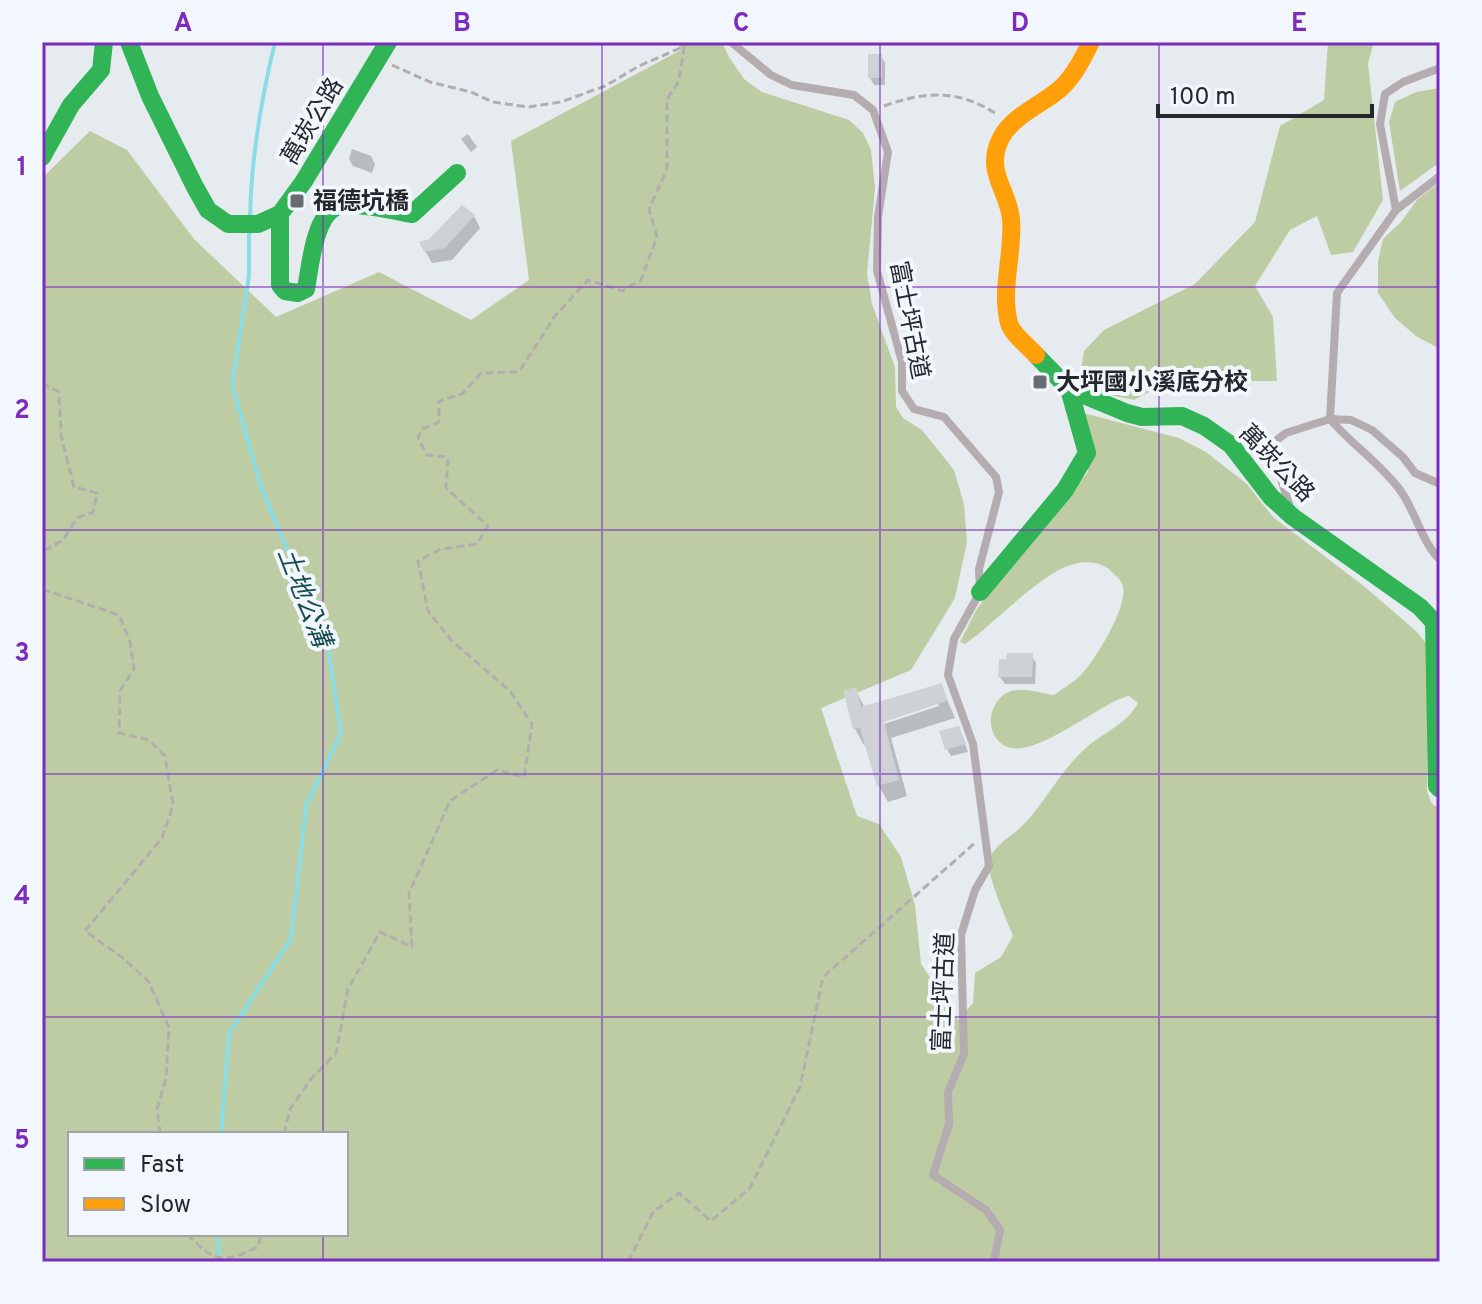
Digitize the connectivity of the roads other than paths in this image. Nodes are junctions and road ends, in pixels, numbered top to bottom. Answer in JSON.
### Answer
{"nodes":[{"id":1,"x":104,"y":42,"type":"edge"},
{"id":2,"x":129,"y":42,"type":"edge"},
{"id":3,"x":388,"y":42,"type":"edge"},
{"id":4,"x":731,"y":42,"type":"edge"},
{"id":5,"x":1091,"y":42,"type":"edge"},
{"id":6,"x":1440,"y":68,"type":"edge"},
{"id":7,"x":42,"y":157,"type":"edge"},
{"id":8,"x":457,"y":173,"type":"dead end"},
{"id":9,"x":1440,"y":176,"type":"edge"},
{"id":10,"x":1396,"y":210,"type":"junction"},
{"id":11,"x":276,"y":217,"type":"junction"},
{"id":12,"x":1069,"y":389,"type":"junction"},
{"id":13,"x":1330,"y":419,"type":"junction"},
{"id":14,"x":1440,"y":484,"type":"edge"},
{"id":15,"x":1293,"y":517,"type":"junction"},
{"id":16,"x":1440,"y":560,"type":"edge"},
{"id":17,"x":980,"y":592,"type":"junction"},
{"id":18,"x":1438,"y":719,"type":"edge"},
{"id":19,"x":1440,"y":789,"type":"edge"},
{"id":20,"x":994,"y":1262,"type":"edge"}],
"edges":[{"from":1,"to":7,"type":"street"},
{"from":2,"to":11,"type":"street"},
{"from":3,"to":11,"type":"street","name":"萬崁公路"},
{"from":4,"to":17,"type":"lane","name":"富士坪古道"},
{"from":5,"to":12,"type":"street","name":"萬崁公路"},
{"from":6,"to":10,"type":"lane"},
{"from":8,"to":11,"type":"street"},
{"from":9,"to":10,"type":"lane"},
{"from":10,"to":13,"type":"lane"},
{"from":12,"to":15,"type":"street","name":"萬崁公路"},
{"from":12,"to":17,"type":"street"},
{"from":13,"to":14,"type":"lane"},
{"from":13,"to":15,"type":"lane"},
{"from":13,"to":16,"type":"lane"},
{"from":15,"to":18,"type":"street","name":"萬崁公路"},
{"from":17,"to":20,"type":"lane","name":"富士坪古道"},
{"from":18,"to":19,"type":"street","name":"萬崁公路"}]}
